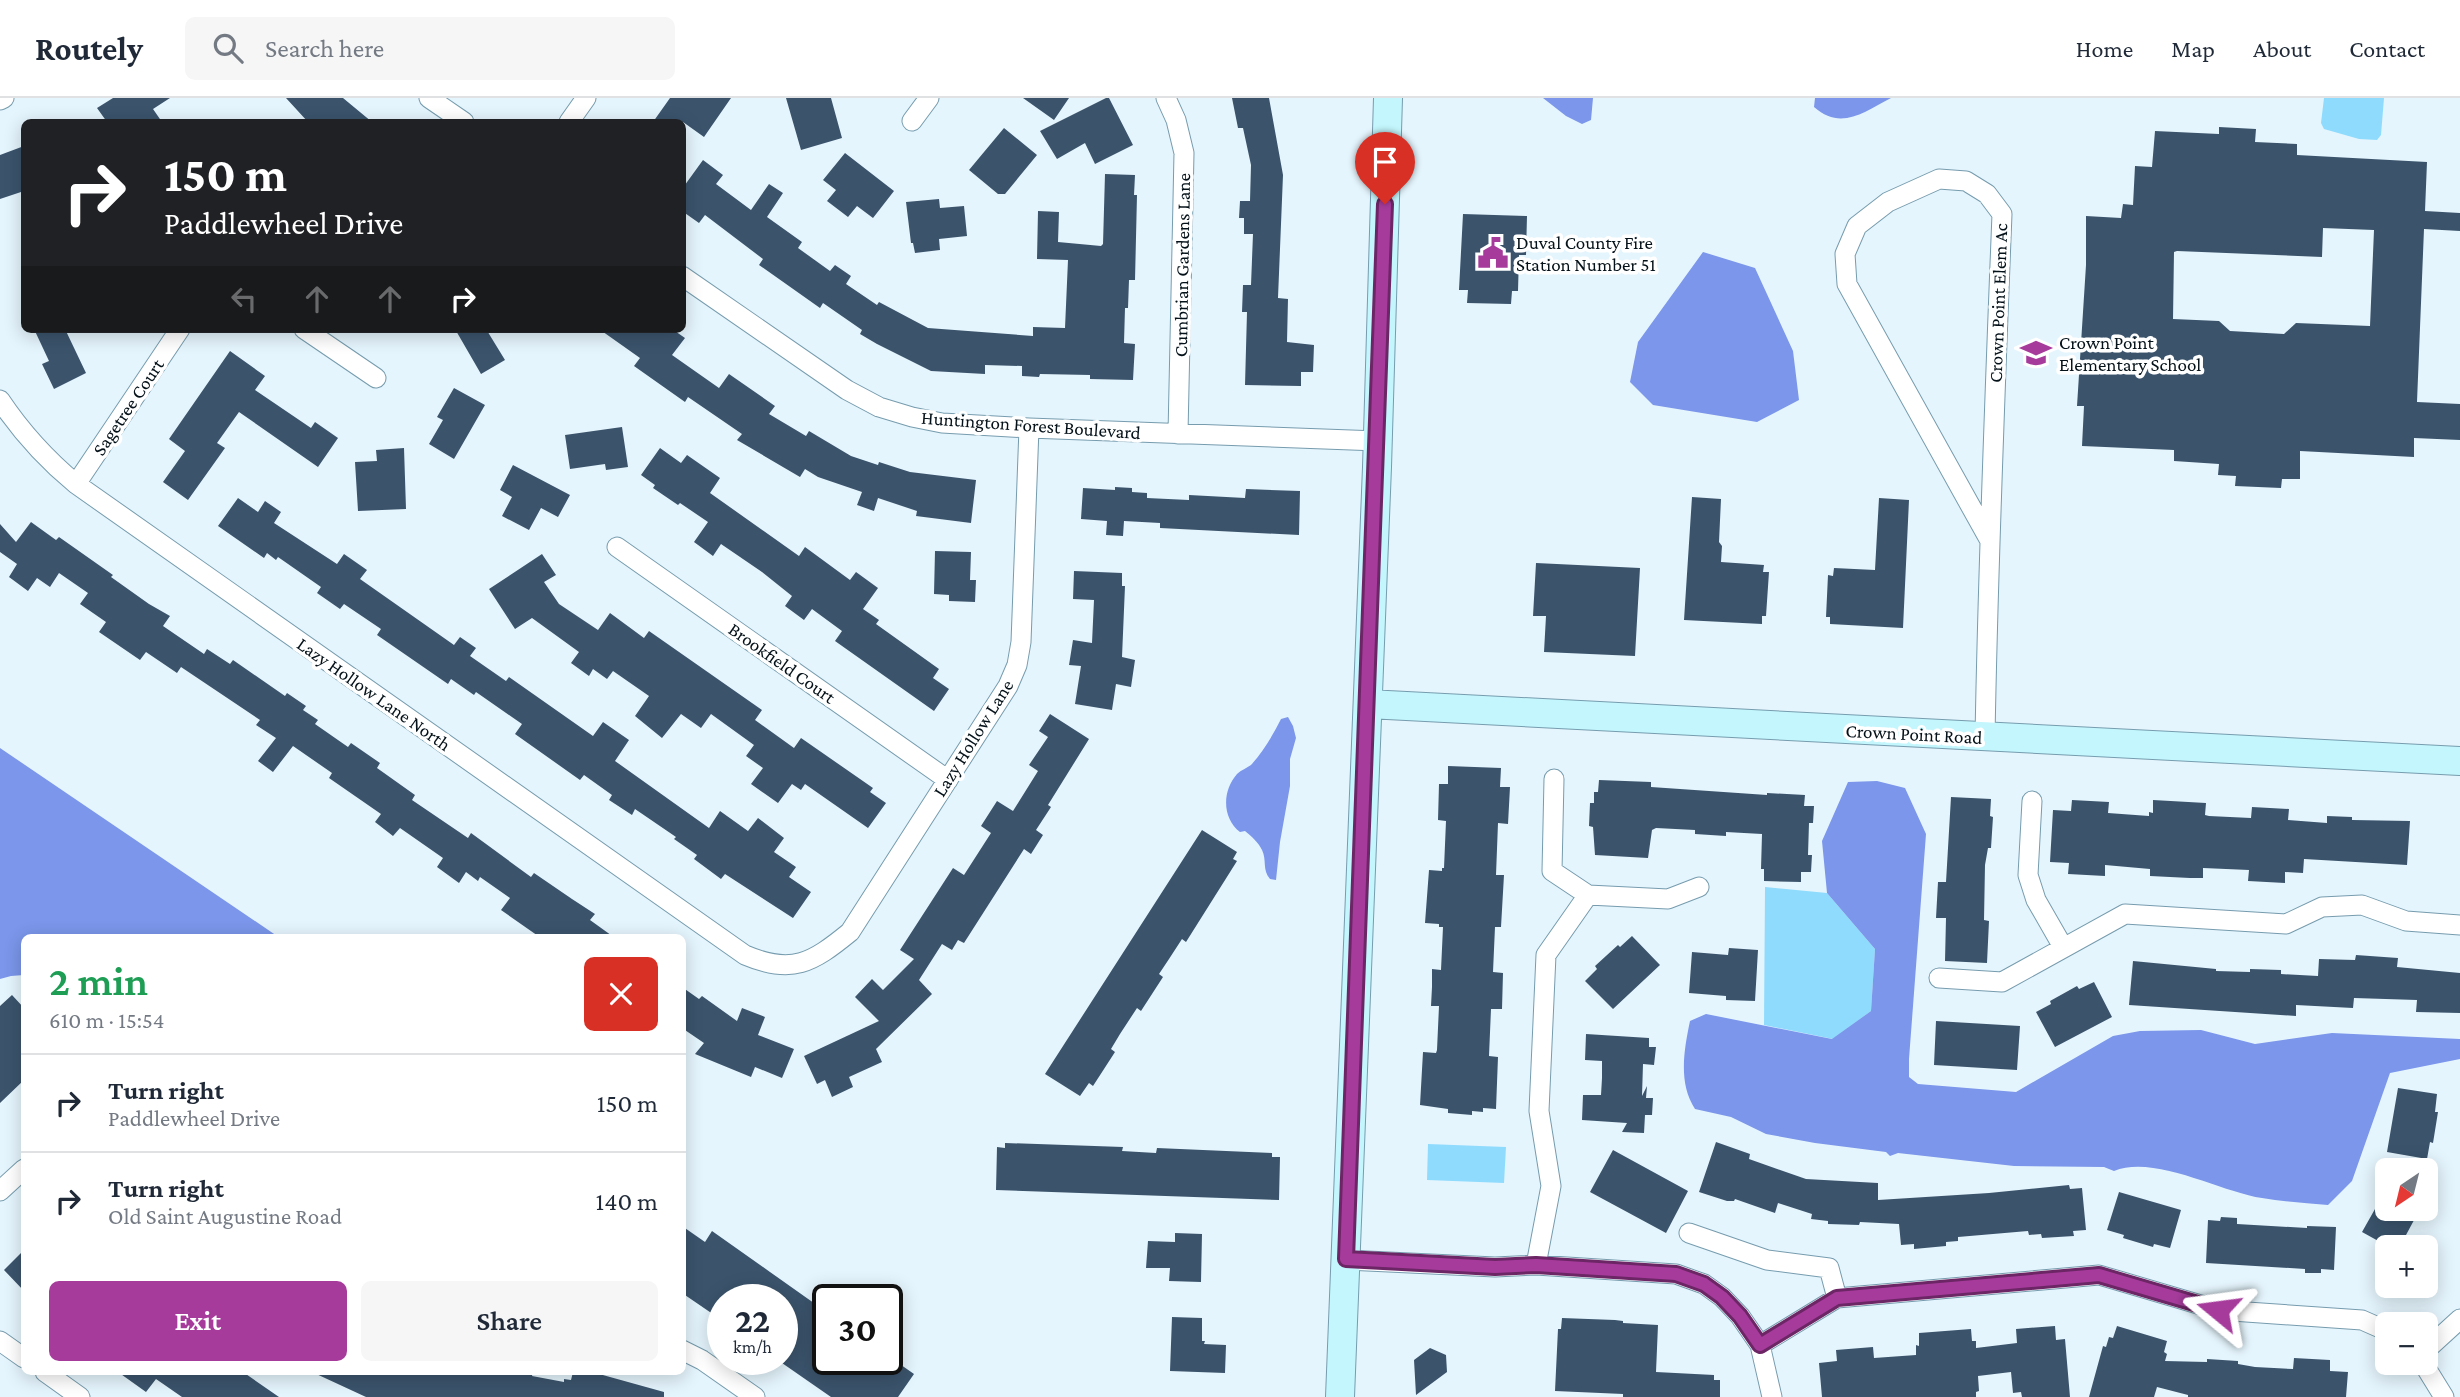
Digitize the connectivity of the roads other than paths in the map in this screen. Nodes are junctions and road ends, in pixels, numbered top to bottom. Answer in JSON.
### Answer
{"nodes":[{"id":1,"x":429,"y":98,"type":"edge"},
{"id":2,"x":586,"y":98,"type":"edge"},
{"id":3,"x":929,"y":98,"type":"edge"},
{"id":4,"x":1166,"y":98,"type":"edge"},
{"id":5,"x":1388,"y":98,"type":"edge"},
{"id":6,"x":460,"y":119,"type":"edge"},
{"id":7,"x":571,"y":119,"type":"edge"},
{"id":8,"x":912,"y":121,"type":"dead end"},
{"id":9,"x":686,"y":279,"type":"edge"},
{"id":10,"x":177,"y":333,"type":"edge"},
{"id":11,"x":310,"y":333,"type":"edge"},
{"id":12,"x":376,"y":378,"type":"dead end"},
{"id":13,"x":0,"y":400,"type":"edge"},
{"id":14,"x":1029,"y":428,"type":"junction"},
{"id":15,"x":1178,"y":434,"type":"junction"},
{"id":16,"x":1378,"y":441,"type":"junction"},
{"id":17,"x":76,"y":484,"type":"junction"},
{"id":18,"x":1990,"y":541,"type":"junction"},
{"id":19,"x":617,"y":547,"type":"dead end"},
{"id":20,"x":1368,"y":705,"type":"junction"},
{"id":21,"x":1985,"y":738,"type":"junction"},
{"id":22,"x":2460,"y":761,"type":"edge"},
{"id":23,"x":1554,"y":779,"type":"dead end"},
{"id":24,"x":948,"y":780,"type":"junction"},
{"id":25,"x":2032,"y":801,"type":"dead end"},
{"id":26,"x":1699,"y":887,"type":"dead end"},
{"id":27,"x":1588,"y":895,"type":"junction"},
{"id":28,"x":2460,"y":925,"type":"edge"},
{"id":29,"x":2063,"y":947,"type":"junction"},
{"id":30,"x":767,"y":964,"type":"joint"},
{"id":31,"x":1939,"y":978,"type":"dead end"},
{"id":32,"x":21,"y":1172,"type":"edge"},
{"id":33,"x":0,"y":1191,"type":"edge"},
{"id":34,"x":1689,"y":1233,"type":"dead end"},
{"id":35,"x":1346,"y":1259,"type":"junction"},
{"id":36,"x":1536,"y":1265,"type":"junction"},
{"id":37,"x":1837,"y":1298,"type":"junction"},
{"id":38,"x":2460,"y":1319,"type":"edge"},
{"id":39,"x":2375,"y":1326,"type":"edge"},
{"id":40,"x":2438,"y":1339,"type":"edge"},
{"id":41,"x":0,"y":1340,"type":"edge"},
{"id":42,"x":1760,"y":1345,"type":"junction"},
{"id":43,"x":686,"y":1352,"type":"edge"},
{"id":44,"x":21,"y":1356,"type":"edge"},
{"id":45,"x":49,"y":1375,"type":"edge"},
{"id":46,"x":2431,"y":1375,"type":"edge"},
{"id":47,"x":80,"y":1397,"type":"edge"},
{"id":48,"x":755,"y":1397,"type":"edge"},
{"id":49,"x":1340,"y":1397,"type":"edge"},
{"id":50,"x":1772,"y":1397,"type":"edge"},
{"id":51,"x":2444,"y":1397,"type":"edge"}],
"edges":[{"from":1,"to":6,"type":"street"},
{"from":2,"to":7,"type":"street"},
{"from":3,"to":8,"type":"street"},
{"from":4,"to":15,"type":"street","name":"Cumbrian Gardens Lane"},
{"from":5,"to":16,"type":"main road"},
{"from":9,"to":14,"type":"street","name":"Huntington Forest Boulevard"},
{"from":10,"to":17,"type":"street","name":"Sagetree Court"},
{"from":11,"to":12,"type":"street"},
{"from":13,"to":17,"type":"street","name":"Lazy Hollow Lane North"},
{"from":14,"to":15,"type":"street","name":"Huntington Forest Boulevard"},
{"from":14,"to":24,"type":"street","name":"Lazy Hollow Lane"},
{"from":15,"to":16,"type":"street","name":"Huntington Forest Boulevard"},
{"from":16,"to":20,"type":"main road"},
{"from":17,"to":30,"type":"street","name":"Lazy Hollow Lane North"},
{"from":18,"to":18,"type":"street","name":"Crown Point Elem Ac"},
{"from":18,"to":21,"type":"street","name":"Crown Point Elem Ac"},
{"from":19,"to":24,"type":"street","name":"Brookfield Court"},
{"from":20,"to":21,"type":"main road","name":"Crown Point Road"},
{"from":20,"to":35,"type":"main road"},
{"from":21,"to":22,"type":"main road","name":"Crown Point Road"},
{"from":23,"to":27,"type":"street"},
{"from":24,"to":30,"type":"street","name":"Lazy Hollow Lane"},
{"from":25,"to":29,"type":"street"},
{"from":26,"to":27,"type":"street"},
{"from":27,"to":36,"type":"street"},
{"from":28,"to":29,"type":"street"},
{"from":29,"to":31,"type":"street"},
{"from":32,"to":33,"type":"street"},
{"from":34,"to":37,"type":"street"},
{"from":35,"to":36,"type":"street"},
{"from":35,"to":49,"type":"main road"},
{"from":36,"to":42,"type":"street"},
{"from":37,"to":39,"type":"street"},
{"from":37,"to":42,"type":"street"},
{"from":38,"to":40,"type":"street"},
{"from":41,"to":44,"type":"street"},
{"from":42,"to":50,"type":"street"},
{"from":43,"to":48,"type":"street"},
{"from":45,"to":47,"type":"street"},
{"from":46,"to":51,"type":"street"}]}
